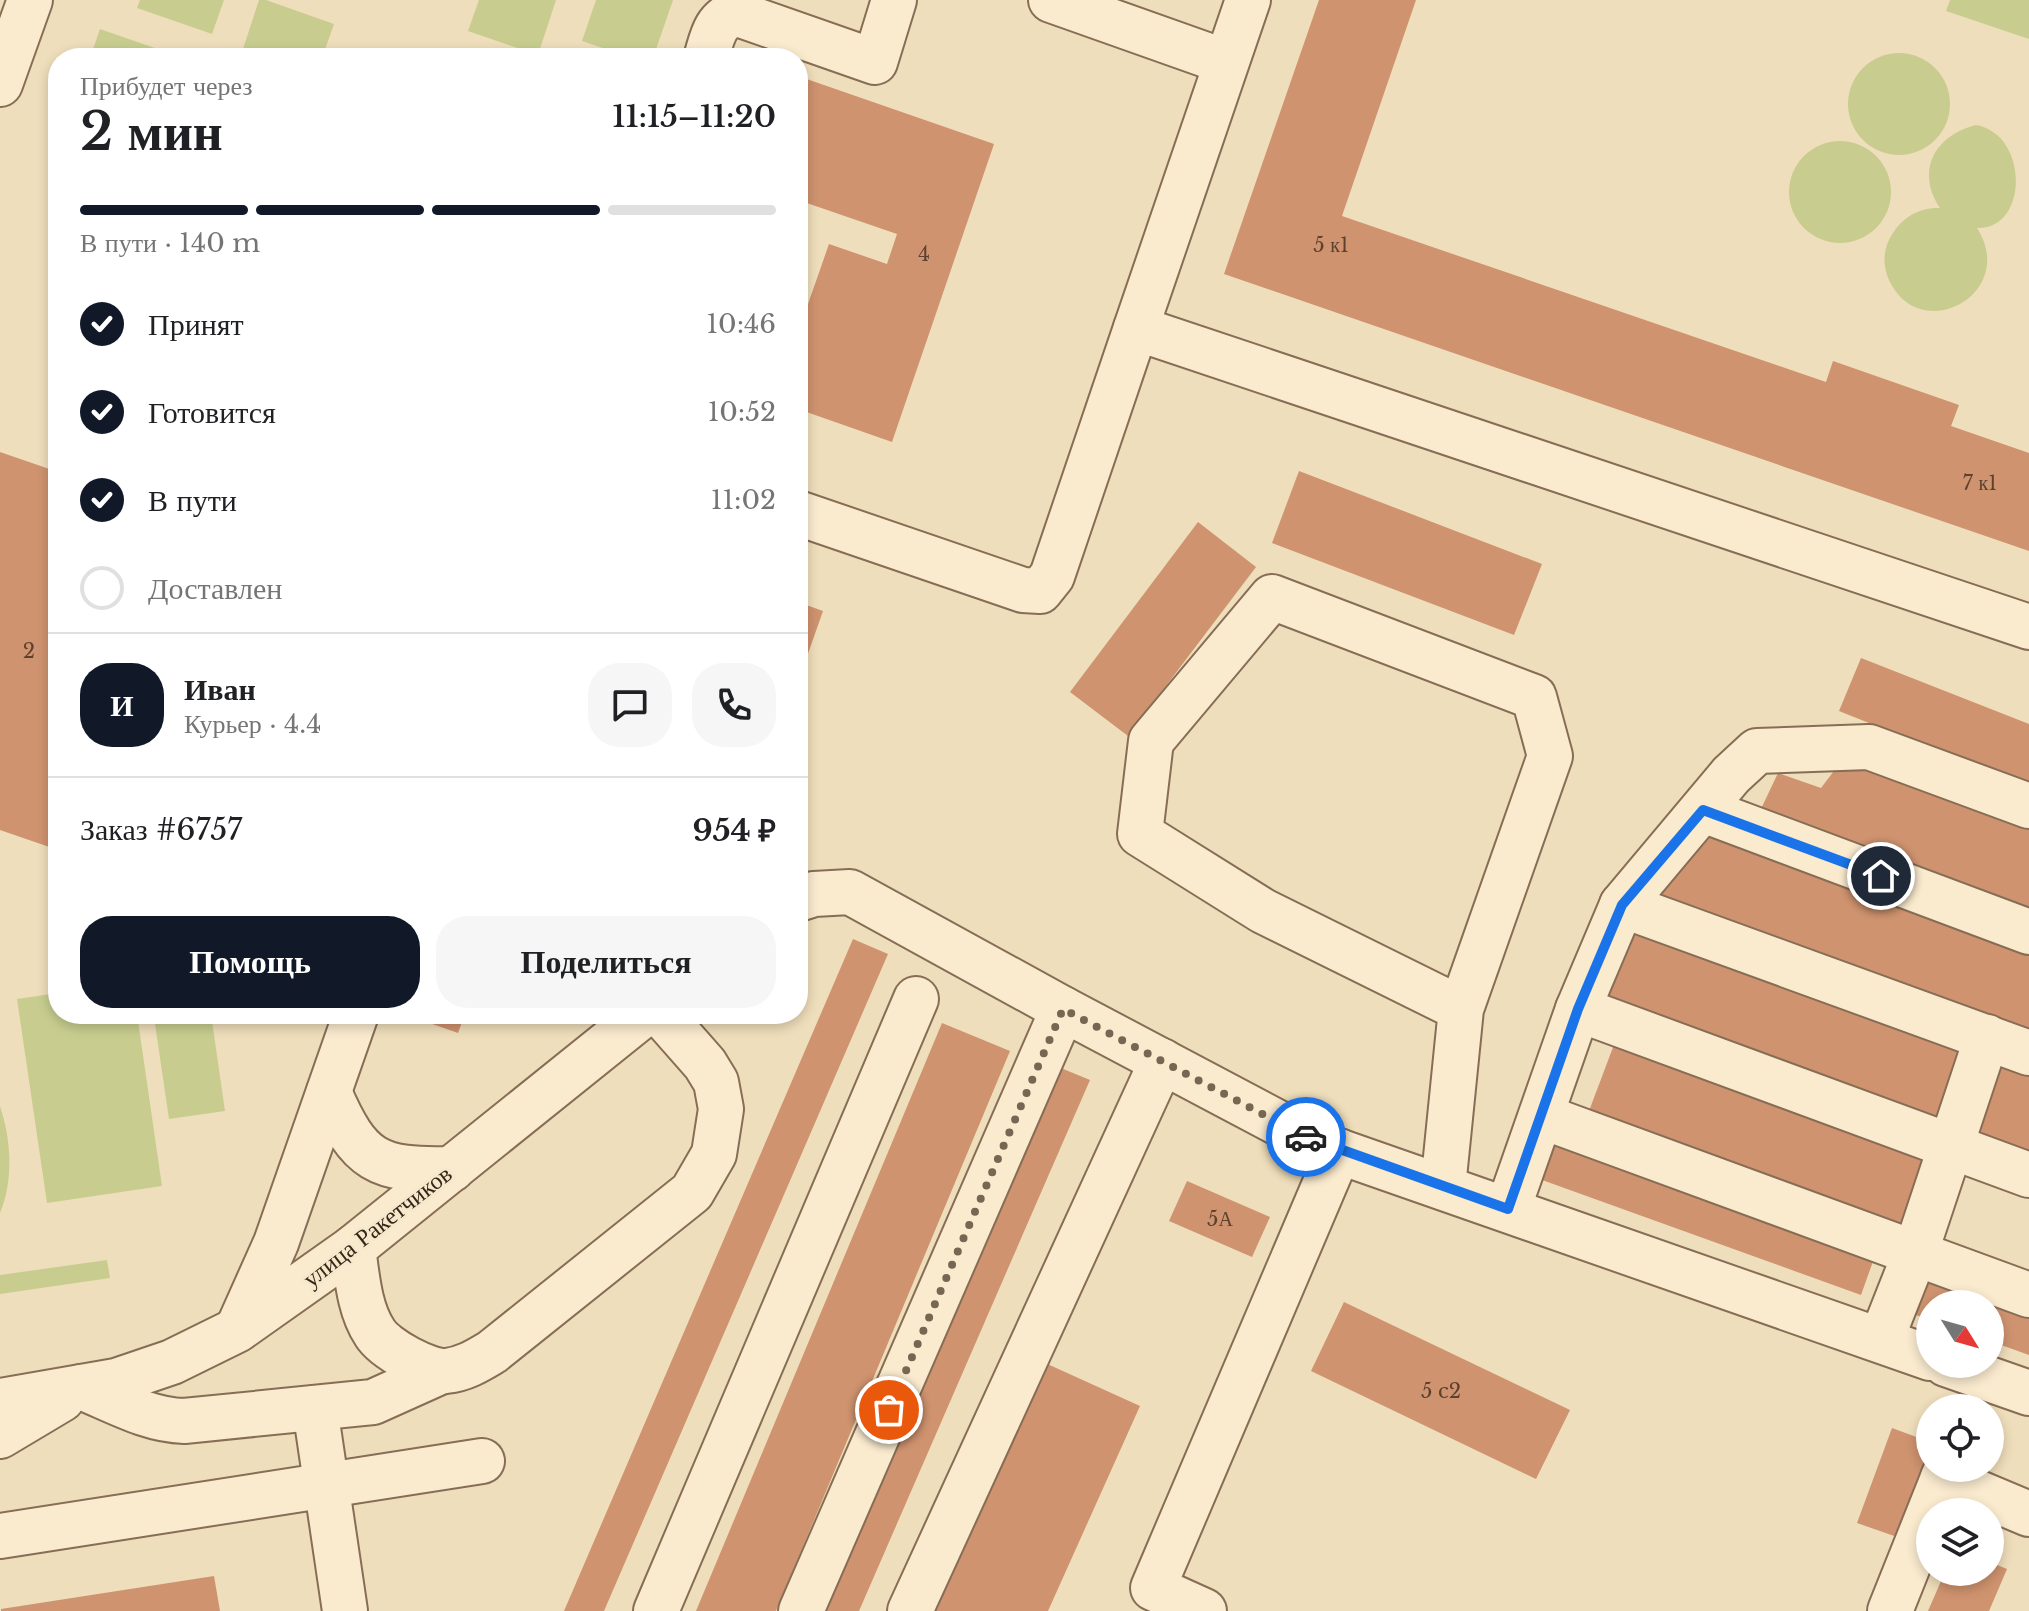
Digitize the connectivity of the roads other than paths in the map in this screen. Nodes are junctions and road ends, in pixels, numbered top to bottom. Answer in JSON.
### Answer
{"nodes":[{"id":1,"x":30,"y":0,"type":"edge"},
{"id":2,"x":894,"y":0,"type":"edge"},
{"id":3,"x":1051,"y":0,"type":"edge"},
{"id":4,"x":1248,"y":0,"type":"edge"},
{"id":5,"x":709,"y":48,"type":"edge"},
{"id":6,"x":1226,"y":62,"type":"junction"},
{"id":7,"x":0,"y":84,"type":"edge"},
{"id":8,"x":1136,"y":328,"type":"junction"},
{"id":9,"x":808,"y":516,"type":"edge"},
{"id":10,"x":2029,"y":627,"type":"edge"},
{"id":11,"x":2029,"y":806,"type":"edge"},
{"id":12,"x":1703,"y":810,"type":"junction"},
{"id":13,"x":808,"y":896,"type":"edge"},
{"id":14,"x":1622,"y":905,"type":"junction"},
{"id":15,"x":2029,"y":932,"type":"edge"},
{"id":16,"x":916,"y":999,"type":"dead end"},
{"id":17,"x":1063,"y":1009,"type":"junction"},
{"id":18,"x":1461,"y":1009,"type":"junction"},
{"id":19,"x":1578,"y":1009,"type":"junction"},
{"id":20,"x":353,"y":1024,"type":"edge"},
{"id":21,"x":632,"y":1024,"type":"edge"},
{"id":22,"x":670,"y":1024,"type":"edge"},
{"id":23,"x":1987,"y":1037,"type":"junction"},
{"id":24,"x":2029,"y":1053,"type":"edge"},
{"id":25,"x":1162,"y":1061,"type":"junction"},
{"id":26,"x":329,"y":1092,"type":"junction"},
{"id":27,"x":1541,"y":1116,"type":"junction"},
{"id":28,"x":1952,"y":1147,"type":"junction"},
{"id":29,"x":1339,"y":1151,"type":"junction"},
{"id":30,"x":452,"y":1169,"type":"junction"},
{"id":31,"x":2029,"y":1175,"type":"edge"},
{"id":32,"x":1443,"y":1187,"type":"junction"},
{"id":33,"x":1508,"y":1209,"type":"junction"},
{"id":34,"x":353,"y":1248,"type":"junction"},
{"id":35,"x":1915,"y":1254,"type":"junction"},
{"id":36,"x":2029,"y":1295,"type":"edge"},
{"id":37,"x":237,"y":1330,"type":"junction"},
{"id":38,"x":1881,"y":1340,"type":"junction"},
{"id":39,"x":1916,"y":1353,"type":"edge"},
{"id":40,"x":442,"y":1371,"type":"junction"},
{"id":41,"x":1966,"y":1383,"type":"edge"},
{"id":42,"x":81,"y":1387,"type":"junction"},
{"id":43,"x":2029,"y":1393,"type":"edge"},
{"id":44,"x":0,"y":1401,"type":"edge"},
{"id":45,"x":315,"y":1408,"type":"junction"},
{"id":46,"x":0,"y":1436,"type":"edge"},
{"id":47,"x":482,"y":1461,"type":"dead end"},
{"id":48,"x":1941,"y":1482,"type":"edge"},
{"id":49,"x":1963,"y":1482,"type":"edge"},
{"id":50,"x":327,"y":1485,"type":"junction"},
{"id":51,"x":2029,"y":1514,"type":"edge"},
{"id":52,"x":0,"y":1536,"type":"edge"},
{"id":53,"x":345,"y":1611,"type":"edge"},
{"id":54,"x":656,"y":1611,"type":"edge"},
{"id":55,"x":801,"y":1611,"type":"edge"},
{"id":56,"x":910,"y":1611,"type":"edge"},
{"id":57,"x":1204,"y":1611,"type":"edge"},
{"id":58,"x":1890,"y":1611,"type":"edge"}],
"edges":[{"from":1,"to":7,"type":"street"},
{"from":2,"to":5,"type":"street"},
{"from":3,"to":6,"type":"street"},
{"from":4,"to":6,"type":"street"},
{"from":6,"to":8,"type":"street"},
{"from":8,"to":9,"type":"street"},
{"from":8,"to":10,"type":"street"},
{"from":11,"to":12,"type":"street"},
{"from":12,"to":14,"type":"street"},
{"from":12,"to":15,"type":"street"},
{"from":13,"to":17,"type":"street"},
{"from":14,"to":19,"type":"street"},
{"from":14,"to":23,"type":"street"},
{"from":16,"to":54,"type":"street"},
{"from":17,"to":25,"type":"street"},
{"from":17,"to":55,"type":"street"},
{"from":18,"to":18,"type":"street"},
{"from":18,"to":32,"type":"street"},
{"from":19,"to":27,"type":"street"},
{"from":19,"to":28,"type":"street"},
{"from":20,"to":26,"type":"street"},
{"from":21,"to":30,"type":"street","name":"улица Ракетчиков"},
{"from":22,"to":40,"type":"street"},
{"from":23,"to":24,"type":"street"},
{"from":23,"to":28,"type":"street"},
{"from":25,"to":29,"type":"street"},
{"from":25,"to":56,"type":"street"},
{"from":26,"to":30,"type":"street"},
{"from":26,"to":37,"type":"street"},
{"from":27,"to":33,"type":"street"},
{"from":27,"to":35,"type":"street"},
{"from":28,"to":31,"type":"street"},
{"from":28,"to":35,"type":"street"},
{"from":29,"to":32,"type":"street"},
{"from":29,"to":57,"type":"street"},
{"from":30,"to":34,"type":"street","name":"улица Ракетчиков"},
{"from":32,"to":33,"type":"street"},
{"from":33,"to":38,"type":"street"},
{"from":34,"to":37,"type":"street","name":"улица Ракетчиков"},
{"from":34,"to":40,"type":"street"},
{"from":35,"to":36,"type":"street"},
{"from":35,"to":38,"type":"street"},
{"from":37,"to":42,"type":"street","name":"улица Ракетчиков"},
{"from":38,"to":39,"type":"street"},
{"from":40,"to":45,"type":"street"},
{"from":41,"to":43,"type":"street"},
{"from":42,"to":44,"type":"street","name":"улица Ракетчиков"},
{"from":42,"to":45,"type":"street"},
{"from":42,"to":46,"type":"street","name":"улица Ракетчиков"},
{"from":45,"to":50,"type":"street"},
{"from":47,"to":50,"type":"street"},
{"from":48,"to":58,"type":"street"},
{"from":49,"to":51,"type":"street"},
{"from":50,"to":52,"type":"street"},
{"from":50,"to":53,"type":"street"}]}
